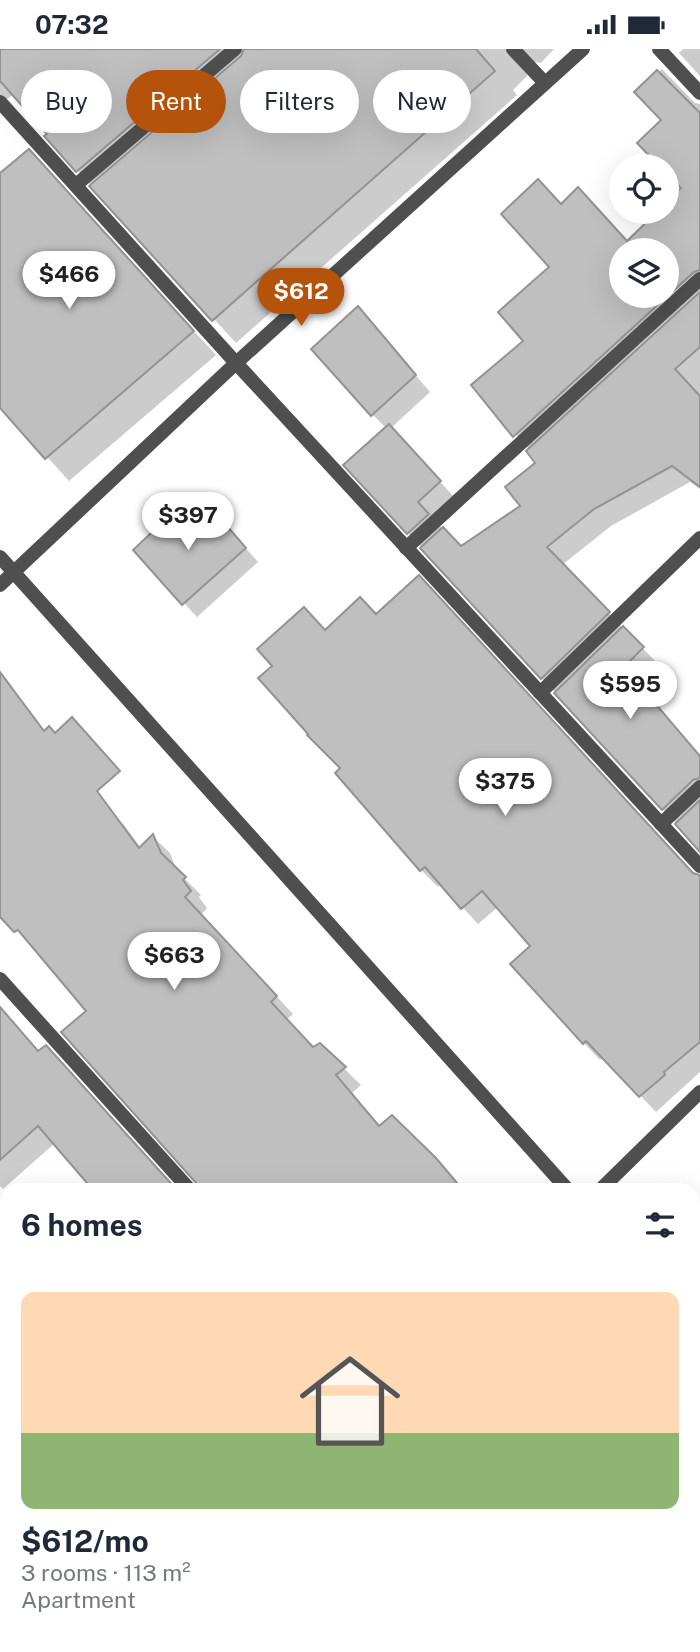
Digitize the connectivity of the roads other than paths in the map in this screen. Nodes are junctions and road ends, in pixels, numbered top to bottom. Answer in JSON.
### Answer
{"nodes":[{"id":1,"x":235,"y":49,"type":"edge"},
{"id":2,"x":513,"y":49,"type":"edge"},
{"id":3,"x":583,"y":49,"type":"edge"},
{"id":4,"x":659,"y":49,"type":"edge"},
{"id":5,"x":545,"y":83,"type":"junction"},
{"id":6,"x":700,"y":93,"type":"edge"},
{"id":7,"x":0,"y":102,"type":"edge"},
{"id":8,"x":76,"y":185,"type":"junction"},
{"id":9,"x":698,"y":285,"type":"edge"},
{"id":10,"x":236,"y":363,"type":"junction"},
{"id":11,"x":700,"y":538,"type":"edge"},
{"id":12,"x":406,"y":548,"type":"junction"},
{"id":13,"x":0,"y":557,"type":"edge"},
{"id":14,"x":14,"y":573,"type":"junction"},
{"id":15,"x":0,"y":585,"type":"edge"},
{"id":16,"x":540,"y":693,"type":"junction"},
{"id":17,"x":700,"y":787,"type":"edge"},
{"id":18,"x":661,"y":824,"type":"junction"},
{"id":19,"x":700,"y":866,"type":"edge"},
{"id":20,"x":0,"y":979,"type":"edge"},
{"id":21,"x":700,"y":1092,"type":"edge"},
{"id":22,"x":184,"y":1183,"type":"edge"},
{"id":23,"x":562,"y":1183,"type":"edge"},
{"id":24,"x":607,"y":1183,"type":"edge"}],
"edges":[{"from":1,"to":8,"type":"street"},
{"from":2,"to":5,"type":"street"},
{"from":3,"to":5,"type":"street"},
{"from":4,"to":6,"type":"street"},
{"from":5,"to":10,"type":"street"},
{"from":7,"to":8,"type":"street"},
{"from":8,"to":10,"type":"street"},
{"from":9,"to":12,"type":"street"},
{"from":10,"to":12,"type":"street"},
{"from":10,"to":14,"type":"street"},
{"from":11,"to":16,"type":"street"},
{"from":12,"to":16,"type":"street"},
{"from":13,"to":14,"type":"street"},
{"from":14,"to":15,"type":"street"},
{"from":14,"to":23,"type":"street"},
{"from":16,"to":18,"type":"street"},
{"from":17,"to":18,"type":"street"},
{"from":18,"to":19,"type":"street"},
{"from":20,"to":22,"type":"street"},
{"from":21,"to":24,"type":"street"}]}
